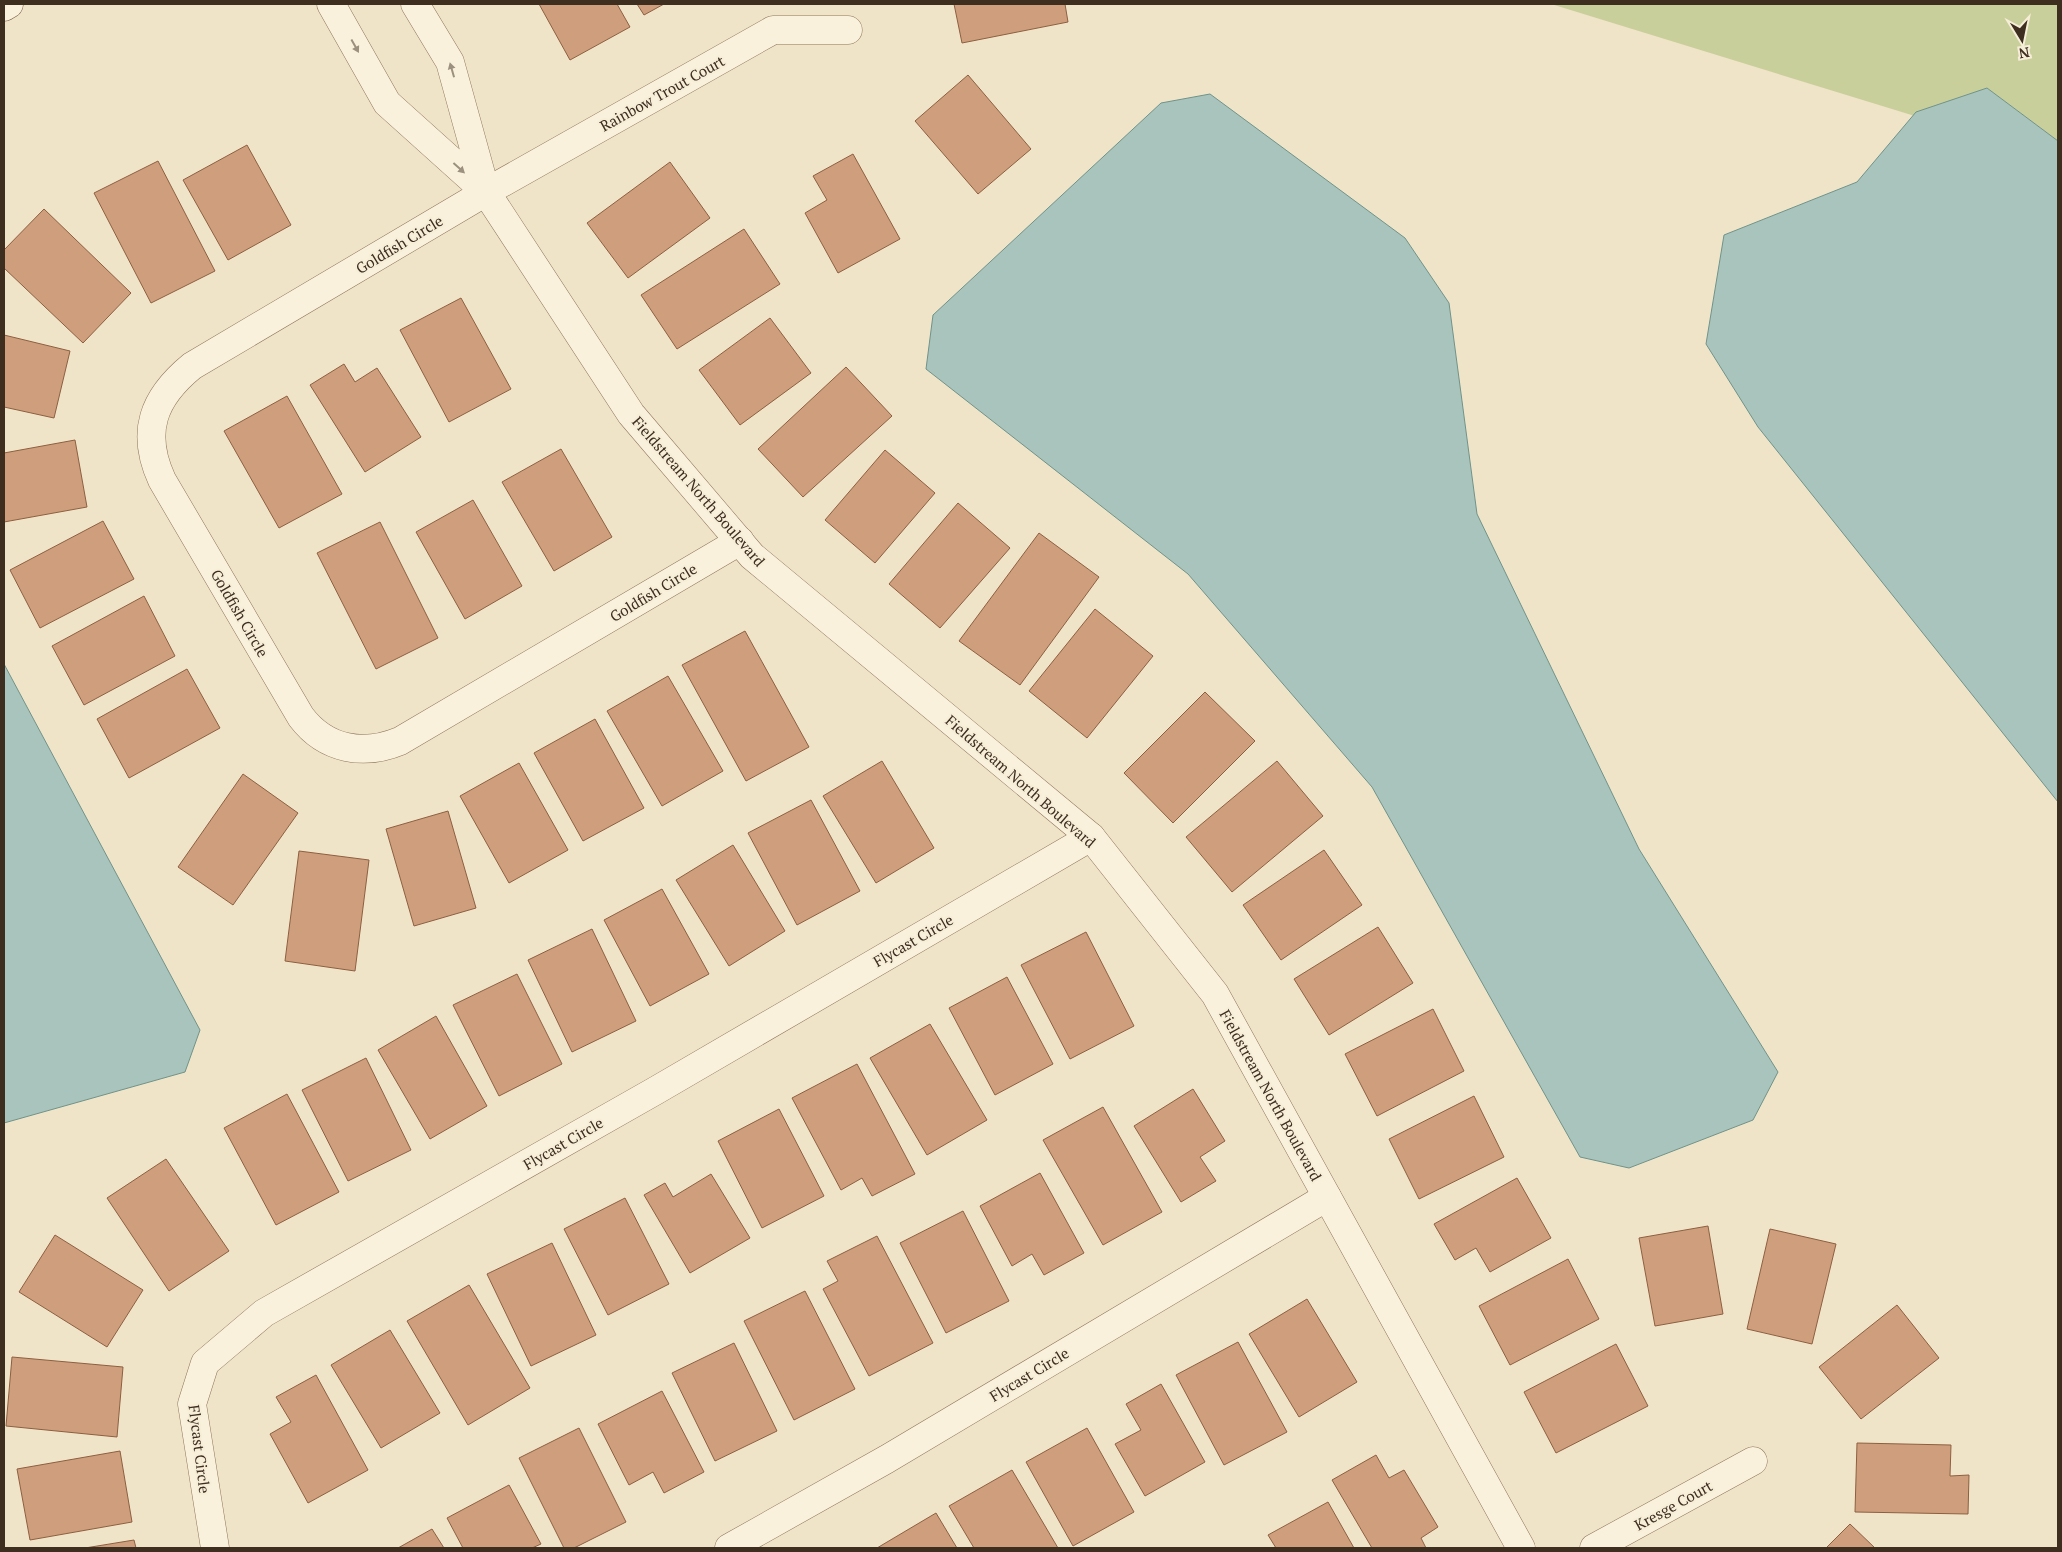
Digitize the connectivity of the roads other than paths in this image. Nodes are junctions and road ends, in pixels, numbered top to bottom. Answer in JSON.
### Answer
{"nodes":[{"id":1,"x":9,"y":4,"type":"edge"},
{"id":2,"x":331,"y":4,"type":"edge"},
{"id":3,"x":415,"y":4,"type":"edge"},
{"id":4,"x":4,"y":7,"type":"edge"},
{"id":5,"x":848,"y":30,"type":"dead end"},
{"id":6,"x":486,"y":192,"type":"junction"},
{"id":7,"x":740,"y":541,"type":"junction"},
{"id":8,"x":1091,"y":837,"type":"junction"},
{"id":9,"x":1328,"y":1197,"type":"junction"},
{"id":10,"x":1753,"y":1461,"type":"dead end"},
{"id":11,"x":214,"y":1548,"type":"edge"},
{"id":12,"x":729,"y":1548,"type":"edge"},
{"id":13,"x":1521,"y":1548,"type":"edge"},
{"id":14,"x":1594,"y":1548,"type":"edge"}],
"edges":[{"from":1,"to":4,"type":"street"},
{"from":2,"to":6,"type":"street","name":"Fieldstream North Boulevard","one_way":true},
{"from":6,"to":3,"type":"street","name":"Fieldstream North Boulevard","one_way":true},
{"from":5,"to":6,"type":"street","name":"Rainbow Trout Court"},
{"from":6,"to":7,"type":"street","name":"Fieldstream North Boulevard"},
{"from":6,"to":7,"type":"street","name":"Goldfish Circle"},
{"from":7,"to":8,"type":"street","name":"Fieldstream North Boulevard"},
{"from":8,"to":9,"type":"street","name":"Fieldstream North Boulevard"},
{"from":8,"to":11,"type":"street","name":"Flycast Circle"},
{"from":9,"to":12,"type":"street","name":"Flycast Circle"},
{"from":9,"to":13,"type":"street","name":"Fieldstream North Boulevard"},
{"from":10,"to":14,"type":"street","name":"Kresge Court"}]}
